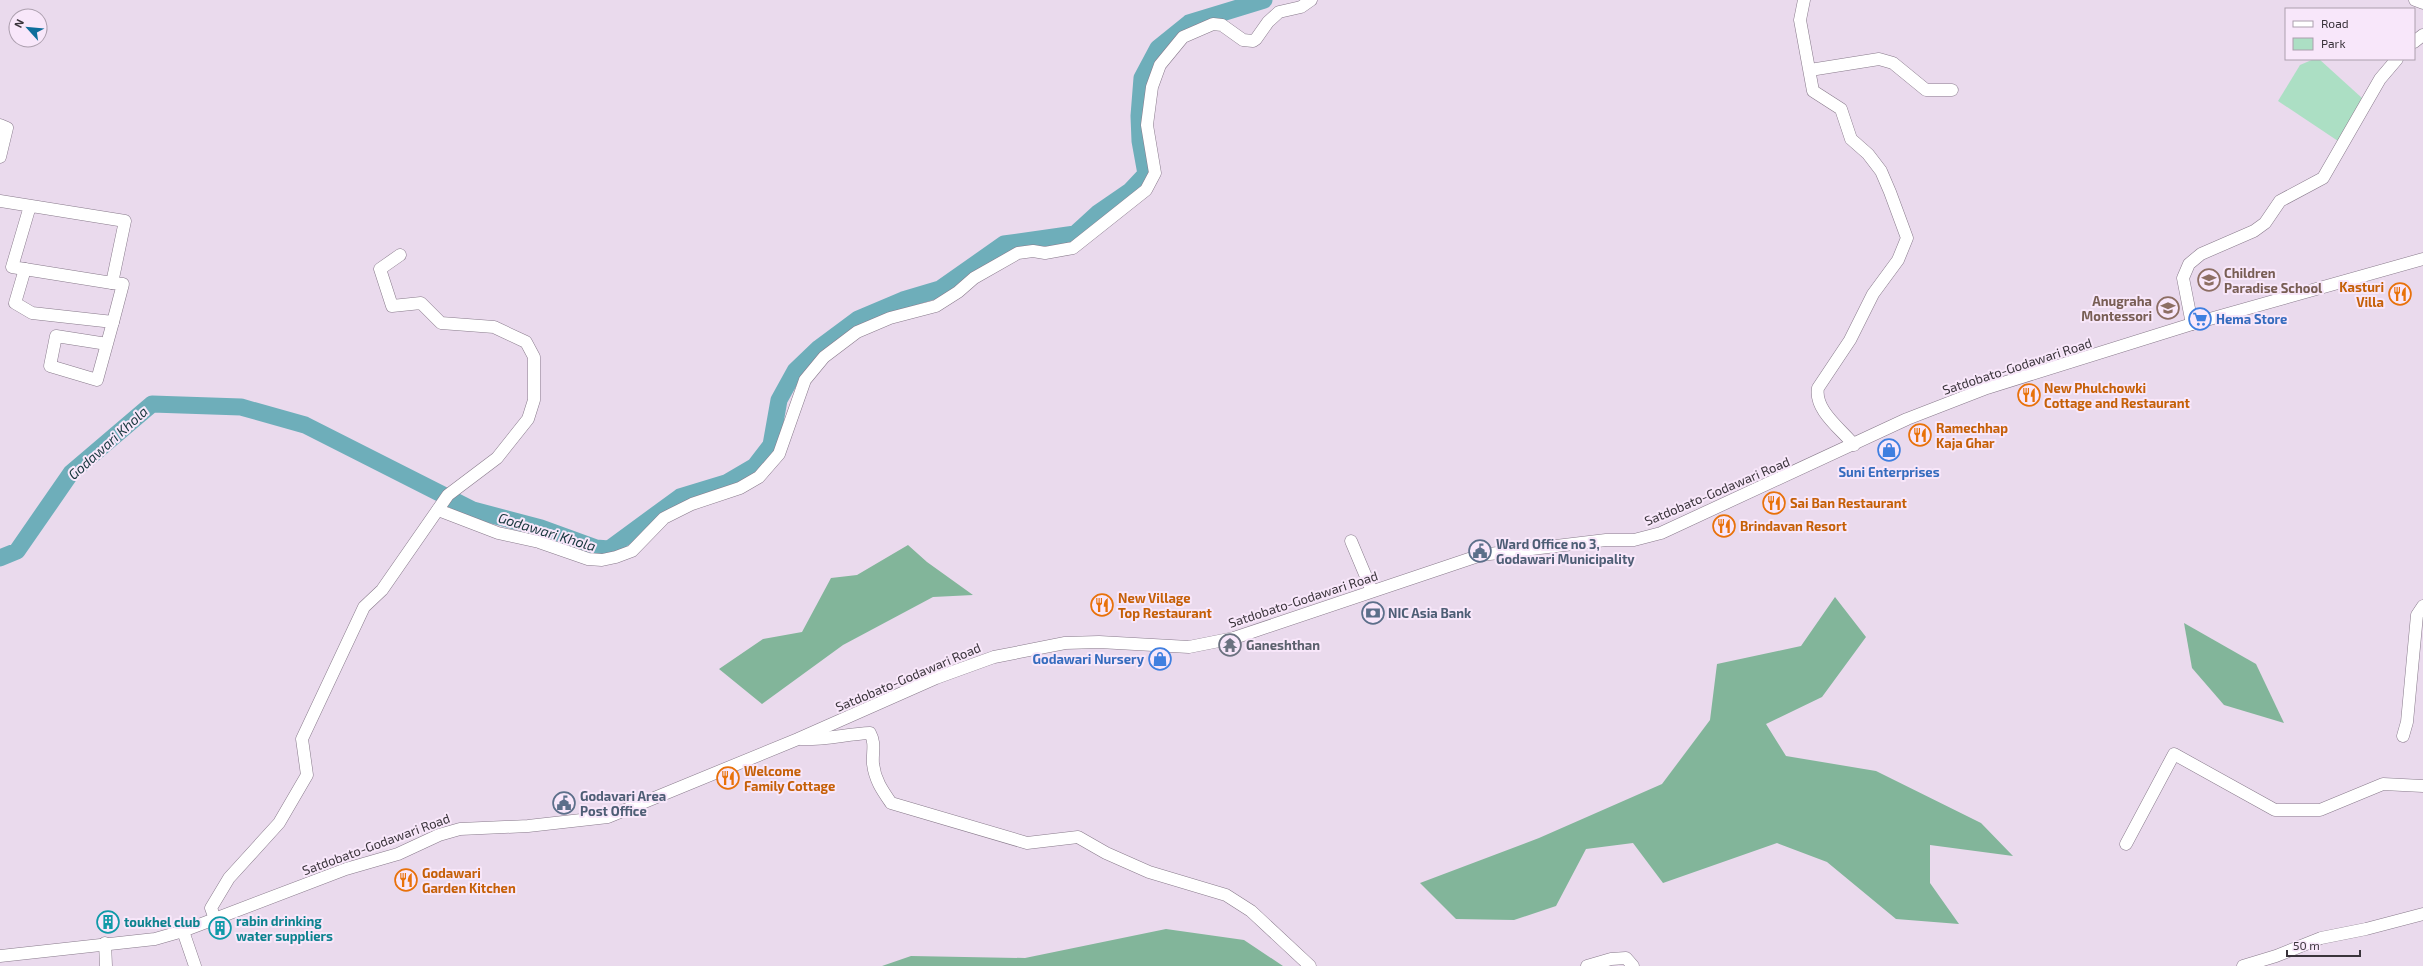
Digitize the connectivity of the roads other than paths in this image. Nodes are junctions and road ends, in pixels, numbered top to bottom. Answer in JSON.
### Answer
{"nodes":[{"id":1,"x":1311,"y":0,"type":"edge"},
{"id":2,"x":1804,"y":0,"type":"edge"},
{"id":3,"x":2415,"y":0,"type":"edge"},
{"id":4,"x":2423,"y":3,"type":"edge"},
{"id":5,"x":2423,"y":35,"type":"edge"},
{"id":6,"x":2415,"y":41,"type":"edge"},
{"id":7,"x":2396,"y":60,"type":"edge"},
{"id":8,"x":1810,"y":70,"type":"junction"},
{"id":9,"x":1952,"y":90,"type":"dead end"},
{"id":10,"x":0,"y":125,"type":"edge"},
{"id":11,"x":0,"y":157,"type":"edge"},
{"id":12,"x":0,"y":201,"type":"edge"},
{"id":13,"x":30,"y":206,"type":"junction"},
{"id":14,"x":400,"y":255,"type":"dead end"},
{"id":15,"x":2423,"y":258,"type":"edge"},
{"id":16,"x":25,"y":269,"type":"junction"},
{"id":17,"x":112,"y":283,"type":"junction"},
{"id":18,"x":113,"y":322,"type":"junction"},
{"id":19,"x":2192,"y":324,"type":"junction"},
{"id":20,"x":107,"y":344,"type":"junction"},
{"id":21,"x":1854,"y":445,"type":"junction"},
{"id":22,"x":438,"y":510,"type":"junction"},
{"id":23,"x":1351,"y":542,"type":"dead end"},
{"id":24,"x":1372,"y":591,"type":"junction"},
{"id":25,"x":2423,"y":606,"type":"edge"},
{"id":26,"x":2403,"y":736,"type":"dead end"},
{"id":27,"x":798,"y":739,"type":"junction"},
{"id":28,"x":2423,"y":786,"type":"edge"},
{"id":29,"x":2126,"y":844,"type":"dead end"},
{"id":30,"x":2423,"y":914,"type":"edge"},
{"id":31,"x":215,"y":919,"type":"junction"},
{"id":32,"x":183,"y":931,"type":"junction"},
{"id":33,"x":106,"y":943,"type":"junction"},
{"id":34,"x":0,"y":956,"type":"edge"},
{"id":35,"x":106,"y":966,"type":"edge"},
{"id":36,"x":195,"y":966,"type":"edge"},
{"id":37,"x":1310,"y":966,"type":"edge"},
{"id":38,"x":1587,"y":966,"type":"edge"},
{"id":39,"x":1633,"y":966,"type":"edge"},
{"id":40,"x":2243,"y":966,"type":"edge"}],
"edges":[{"from":1,"to":22,"type":"street"},
{"from":2,"to":8,"type":"street"},
{"from":3,"to":4,"type":"street"},
{"from":5,"to":6,"type":"street"},
{"from":7,"to":19,"type":"street"},
{"from":8,"to":9,"type":"street"},
{"from":8,"to":21,"type":"street"},
{"from":10,"to":11,"type":"street"},
{"from":12,"to":13,"type":"street"},
{"from":13,"to":16,"type":"street"},
{"from":13,"to":17,"type":"street"},
{"from":14,"to":22,"type":"street"},
{"from":15,"to":19,"type":"street","name":"Satdobato-Godawari Road"},
{"from":16,"to":17,"type":"street"},
{"from":16,"to":18,"type":"street"},
{"from":17,"to":18,"type":"street"},
{"from":18,"to":20,"type":"street"},
{"from":19,"to":21,"type":"street","name":"Satdobato-Godawari Road"},
{"from":20,"to":20,"type":"street"},
{"from":21,"to":24,"type":"street","name":"Satdobato-Godawari Road"},
{"from":22,"to":31,"type":"street"},
{"from":23,"to":24,"type":"street"},
{"from":24,"to":27,"type":"street","name":"Satdobato-Godawari Road"},
{"from":25,"to":26,"type":"street"},
{"from":27,"to":31,"type":"street","name":"Satdobato-Godawari Road"},
{"from":27,"to":37,"type":"street"},
{"from":28,"to":29,"type":"street"},
{"from":30,"to":40,"type":"street"},
{"from":31,"to":32,"type":"street","name":"Satdobato-Godawari Road"},
{"from":32,"to":33,"type":"street","name":"Satdobato-Godawari Road"},
{"from":32,"to":36,"type":"street"},
{"from":33,"to":34,"type":"street","name":"Satdobato-Godawari Road"},
{"from":33,"to":35,"type":"street"},
{"from":38,"to":39,"type":"street"}]}
